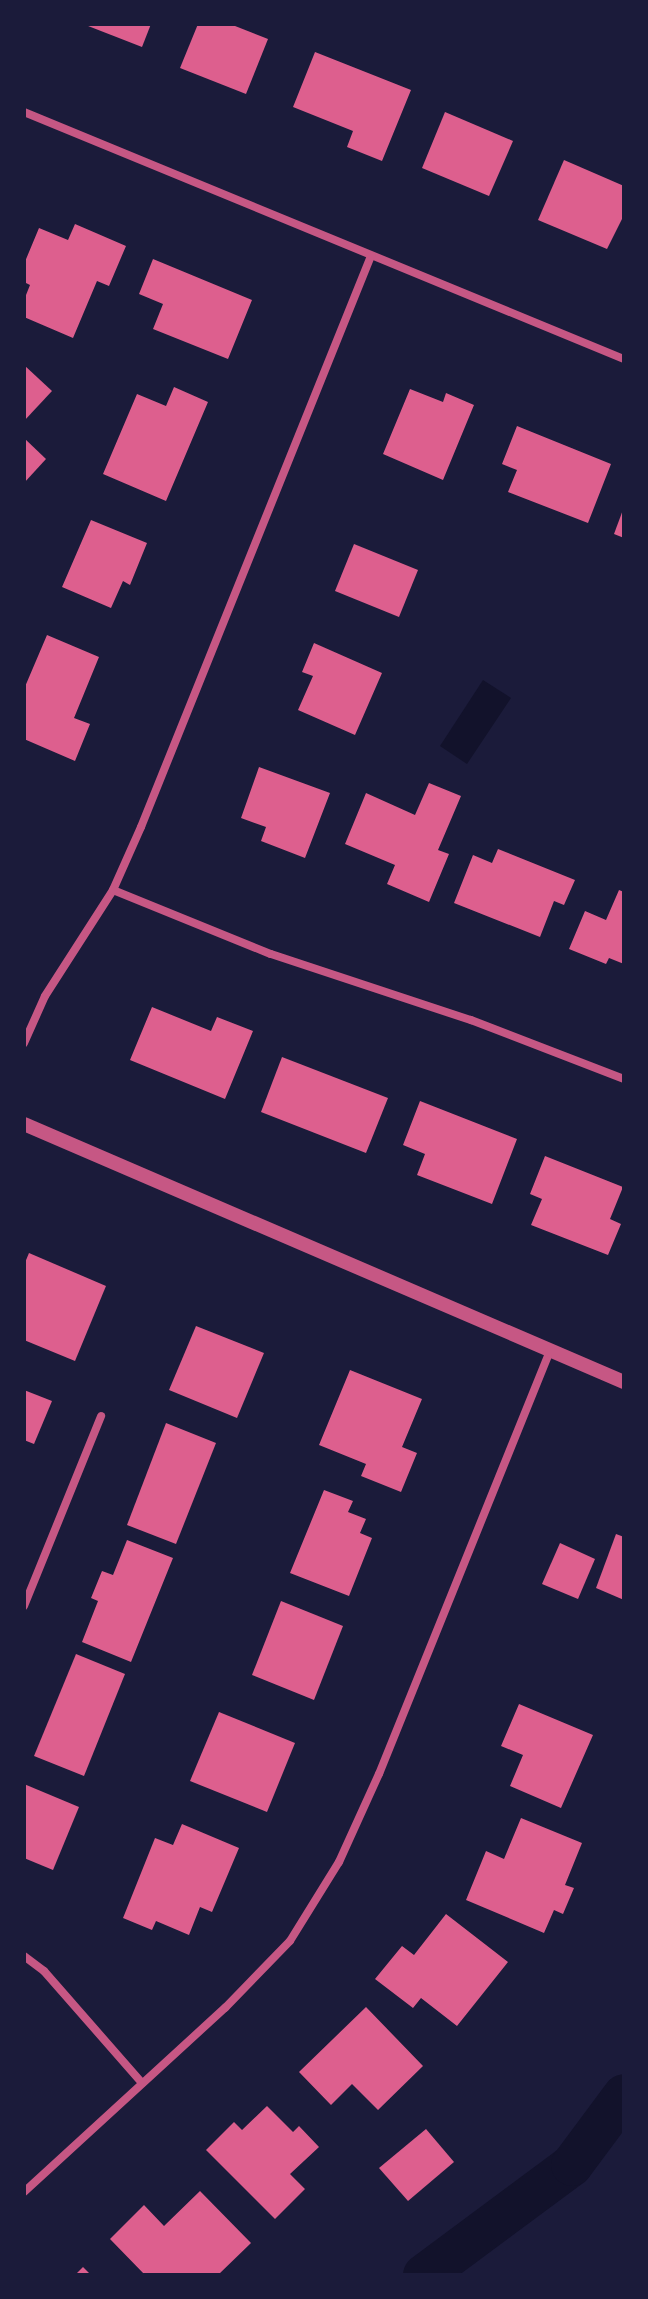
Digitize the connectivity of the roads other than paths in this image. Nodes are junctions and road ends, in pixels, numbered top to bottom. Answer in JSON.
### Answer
{"nodes":[{"id":1,"x":24,"y":112,"type":"edge"},
{"id":2,"x":371,"y":256,"type":"junction"},
{"id":3,"x":624,"y":359,"type":"edge"},
{"id":4,"x":113,"y":890,"type":"junction"},
{"id":5,"x":24,"y":1043,"type":"edge"},
{"id":6,"x":624,"y":1079,"type":"edge"},
{"id":7,"x":24,"y":1124,"type":"edge"},
{"id":8,"x":550,"y":1351,"type":"junction"},
{"id":9,"x":624,"y":1382,"type":"edge"},
{"id":10,"x":101,"y":1416,"type":"dead end"},
{"id":11,"x":24,"y":1606,"type":"edge"},
{"id":12,"x":24,"y":1956,"type":"edge"},
{"id":13,"x":142,"y":2083,"type":"junction"},
{"id":14,"x":24,"y":2192,"type":"edge"}],
"edges":[{"from":1,"to":2,"type":"street"},
{"from":2,"to":3,"type":"street"},
{"from":2,"to":4,"type":"street"},
{"from":4,"to":5,"type":"street"},
{"from":4,"to":6,"type":"street"},
{"from":7,"to":8,"type":"street"},
{"from":8,"to":9,"type":"street"},
{"from":8,"to":13,"type":"street"},
{"from":10,"to":11,"type":"street"},
{"from":12,"to":13,"type":"street"},
{"from":13,"to":14,"type":"street"}]}
